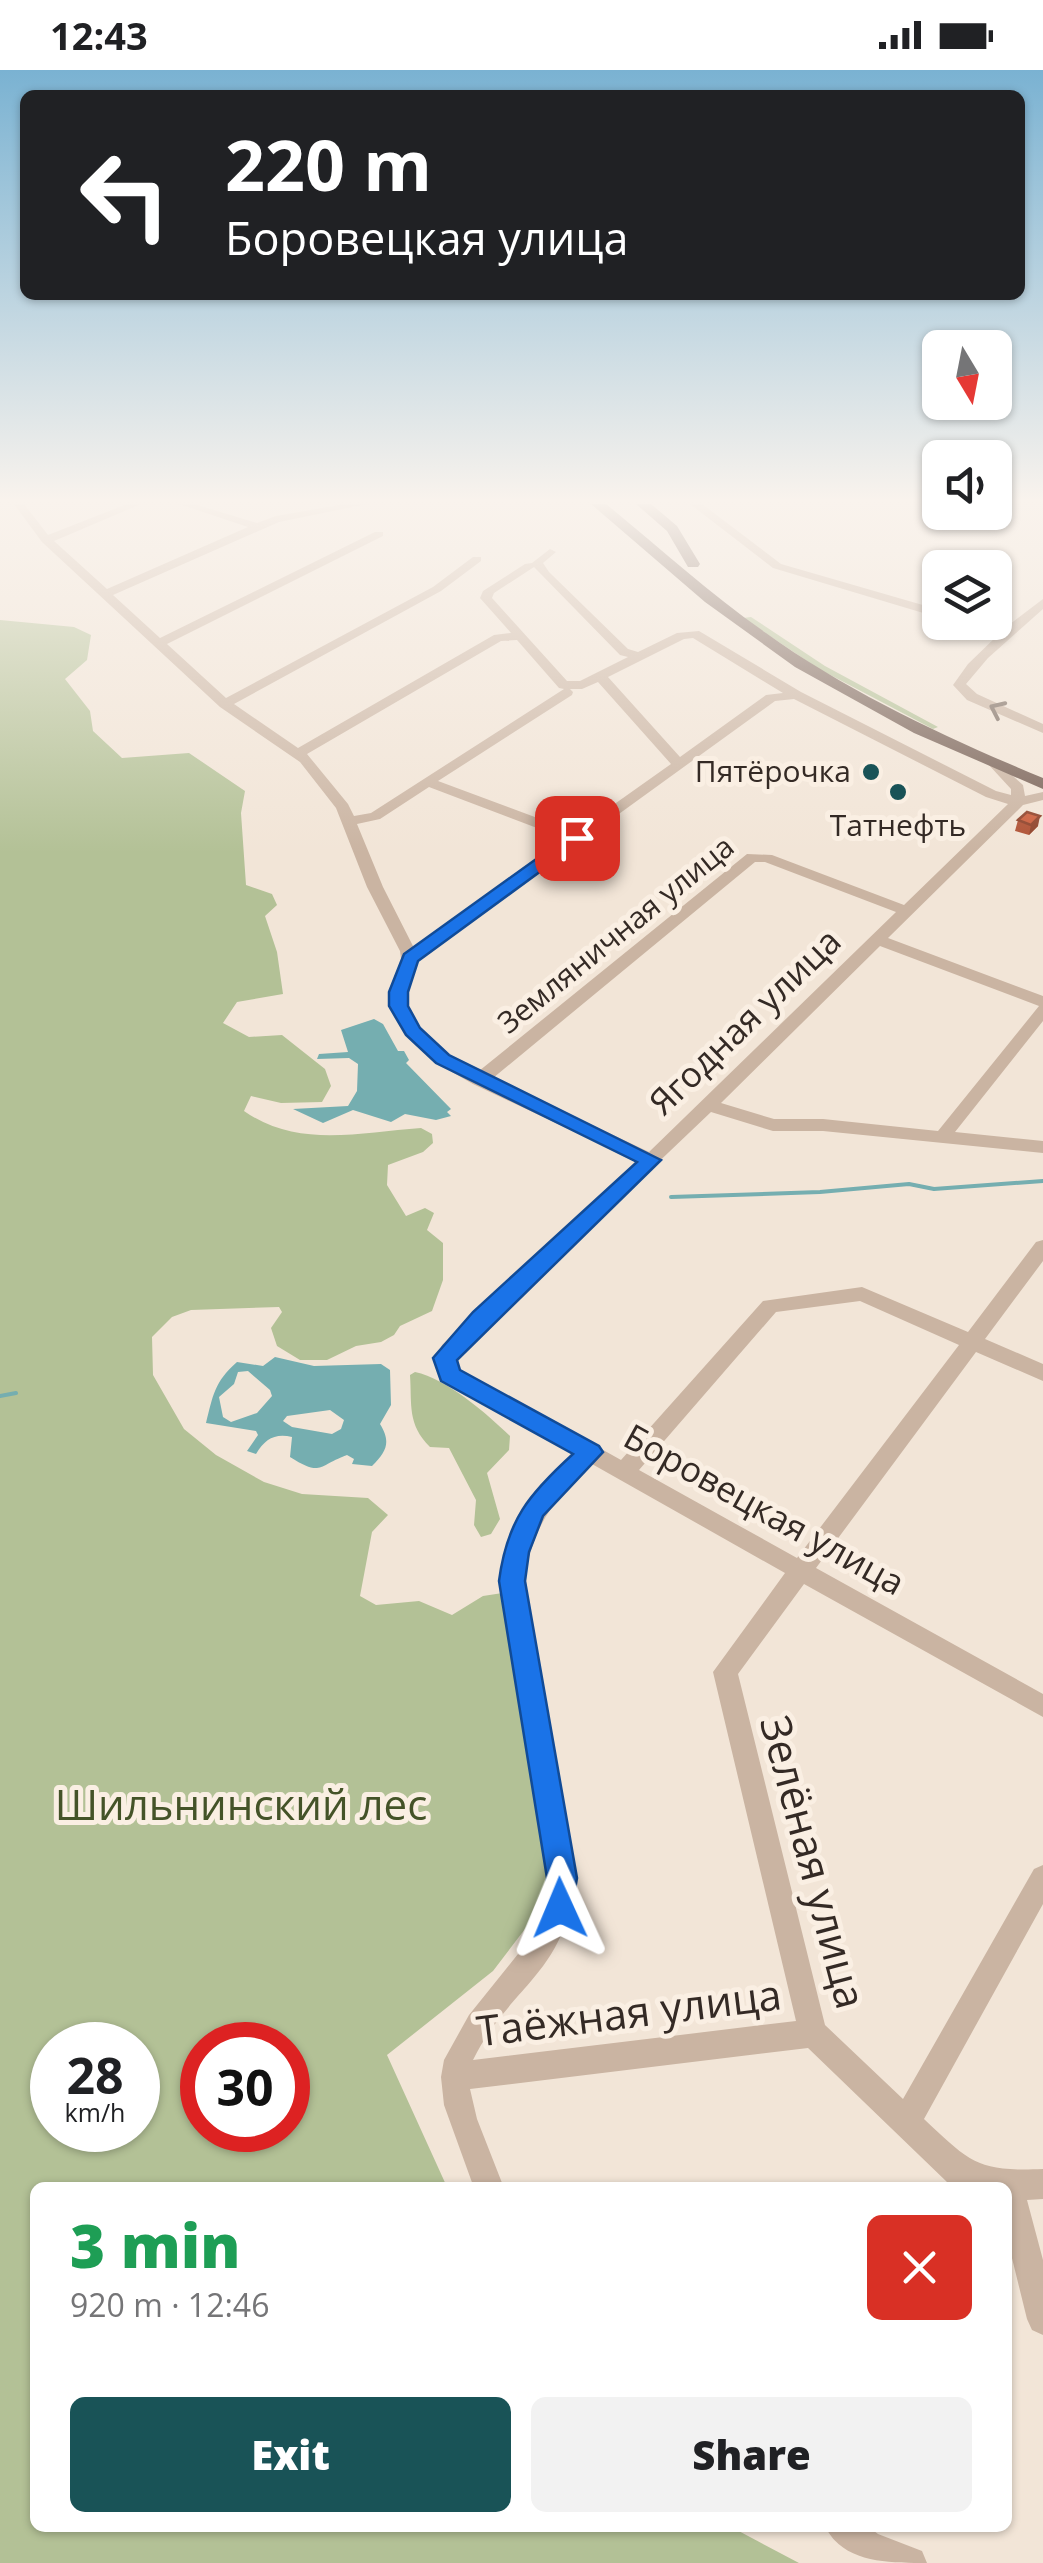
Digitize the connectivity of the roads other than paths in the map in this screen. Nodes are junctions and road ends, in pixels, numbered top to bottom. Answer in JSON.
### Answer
{"nodes":[{"id":1,"x":134,"y":620,"type":"edge"},
{"id":2,"x":205,"y":620,"type":"edge"},
{"id":3,"x":379,"y":620,"type":"edge"},
{"id":4,"x":507,"y":620,"type":"edge"},
{"id":5,"x":592,"y":620,"type":"edge"},
{"id":6,"x":739,"y":620,"type":"edge"},
{"id":7,"x":768,"y":620,"type":"edge"},
{"id":8,"x":521,"y":636,"type":"junction"},
{"id":9,"x":1002,"y":640,"type":"edge"},
{"id":10,"x":159,"y":643,"type":"junction"},
{"id":11,"x":638,"y":656,"type":"junction"},
{"id":12,"x":600,"y":676,"type":"junction"},
{"id":13,"x":575,"y":688,"type":"junction"},
{"id":14,"x":796,"y":694,"type":"junction"},
{"id":15,"x":225,"y":704,"type":"junction"},
{"id":16,"x":1043,"y":729,"type":"edge"},
{"id":17,"x":962,"y":732,"type":"junction"},
{"id":18,"x":944,"y":739,"type":"junction"},
{"id":19,"x":298,"y":754,"type":"junction"},
{"id":20,"x":679,"y":764,"type":"junction"},
{"id":21,"x":994,"y":764,"type":"junction"},
{"id":22,"x":1043,"y":767,"type":"edge"},
{"id":23,"x":428,"y":782,"type":"junction"},
{"id":24,"x":1043,"y":784,"type":"edge"},
{"id":25,"x":1043,"y":796,"type":"edge"},
{"id":26,"x":1018,"y":802,"type":"junction"},
{"id":27,"x":350,"y":821,"type":"junction"},
{"id":28,"x":577,"y":838,"type":"junction"},
{"id":29,"x":906,"y":911,"type":"junction"},
{"id":30,"x":878,"y":938,"type":"junction"},
{"id":31,"x":410,"y":958,"type":"junction"},
{"id":32,"x":1043,"y":1002,"type":"edge"},
{"id":33,"x":1043,"y":1010,"type":"edge"},
{"id":34,"x":480,"y":1080,"type":"junction"},
{"id":35,"x":706,"y":1104,"type":"junction"},
{"id":36,"x":942,"y":1136,"type":"junction"},
{"id":37,"x":1043,"y":1147,"type":"edge"},
{"id":38,"x":651,"y":1160,"type":"junction"},
{"id":39,"x":1043,"y":1248,"type":"edge"},
{"id":40,"x":970,"y":1342,"type":"junction"},
{"id":41,"x":1043,"y":1373,"type":"edge"},
{"id":42,"x":450,"y":1375,"type":"joint"},
{"id":43,"x":591,"y":1452,"type":"junction"},
{"id":44,"x":625,"y":1470,"type":"junction"},
{"id":45,"x":800,"y":1570,"type":"junction"},
{"id":46,"x":1043,"y":1706,"type":"edge"},
{"id":47,"x":1043,"y":1878,"type":"edge"},
{"id":48,"x":1034,"y":1917,"type":"edge"},
{"id":49,"x":813,"y":2033,"type":"junction"},
{"id":50,"x":455,"y":2077,"type":"junction"},
{"id":51,"x":906,"y":2123,"type":"junction"},
{"id":52,"x":487,"y":2182,"type":"edge"},
{"id":53,"x":982,"y":2182,"type":"edge"},
{"id":54,"x":1043,"y":2184,"type":"edge"},
{"id":55,"x":1012,"y":2186,"type":"edge"},
{"id":56,"x":1012,"y":2201,"type":"edge"},
{"id":57,"x":1043,"y":2319,"type":"edge"},
{"id":58,"x":848,"y":2532,"type":"edge"},
{"id":59,"x":910,"y":2563,"type":"edge"}],
"edges":[{"from":1,"to":10,"type":"street"},
{"from":2,"to":10,"type":"street"},
{"from":3,"to":15,"type":"street"},
{"from":4,"to":8,"type":"street"},
{"from":5,"to":11,"type":"street"},
{"from":6,"to":18,"type":"main road"},
{"from":7,"to":17,"type":"main road"},
{"from":8,"to":13,"type":"street"},
{"from":8,"to":19,"type":"street"},
{"from":16,"to":9,"type":"street","one_way":true},
{"from":10,"to":15,"type":"street"},
{"from":11,"to":12,"type":"street"},
{"from":11,"to":14,"type":"street"},
{"from":12,"to":13,"type":"street"},
{"from":12,"to":20,"type":"street"},
{"from":13,"to":23,"type":"street"},
{"from":14,"to":20,"type":"street"},
{"from":14,"to":26,"type":"street"},
{"from":15,"to":19,"type":"street"},
{"from":17,"to":18,"type":"main road"},
{"from":17,"to":22,"type":"main road"},
{"from":18,"to":21,"type":"main road"},
{"from":19,"to":27,"type":"street"},
{"from":20,"to":28,"type":"street"},
{"from":21,"to":24,"type":"main road"},
{"from":21,"to":26,"type":"street"},
{"from":23,"to":27,"type":"street"},
{"from":23,"to":28,"type":"street"},
{"from":25,"to":26,"type":"street"},
{"from":26,"to":29,"type":"street","name":"Ягодная улица"},
{"from":27,"to":31,"type":"street"},
{"from":28,"to":31,"type":"street"},
{"from":29,"to":30,"type":"street","name":"Ягодная улица"},
{"from":29,"to":34,"type":"street","name":"Земляничная улица"},
{"from":30,"to":32,"type":"street"},
{"from":30,"to":35,"type":"street","name":"Ягодная улица"},
{"from":31,"to":34,"type":"street"},
{"from":33,"to":36,"type":"street"},
{"from":34,"to":38,"type":"street"},
{"from":35,"to":36,"type":"street"},
{"from":35,"to":38,"type":"street","name":"Ягодная улица"},
{"from":36,"to":37,"type":"street"},
{"from":38,"to":42,"type":"street","name":"Ягодная улица"},
{"from":39,"to":40,"type":"street","name":"Зелёная улица"},
{"from":40,"to":41,"type":"street"},
{"from":40,"to":44,"type":"street"},
{"from":40,"to":45,"type":"street","name":"Зелёная улица"},
{"from":42,"to":43,"type":"street","name":"Боровецкая улица"},
{"from":43,"to":44,"type":"street","name":"Боровецкая улица"},
{"from":43,"to":50,"type":"street"},
{"from":44,"to":45,"type":"street","name":"Боровецкая улица"},
{"from":45,"to":46,"type":"street","name":"Боровецкая улица"},
{"from":45,"to":49,"type":"street","name":"Зелёная улица"},
{"from":47,"to":48,"type":"street"},
{"from":48,"to":51,"type":"street"},
{"from":49,"to":50,"type":"street","name":"Таёжная улица"},
{"from":49,"to":51,"type":"street","name":"Зелёная улица"},
{"from":50,"to":52,"type":"street"},
{"from":51,"to":53,"type":"street","name":"Зелёная улица"},
{"from":54,"to":55,"type":"street","name":"Зелёная улица"},
{"from":56,"to":57,"type":"street"},
{"from":58,"to":59,"type":"street"}]}
